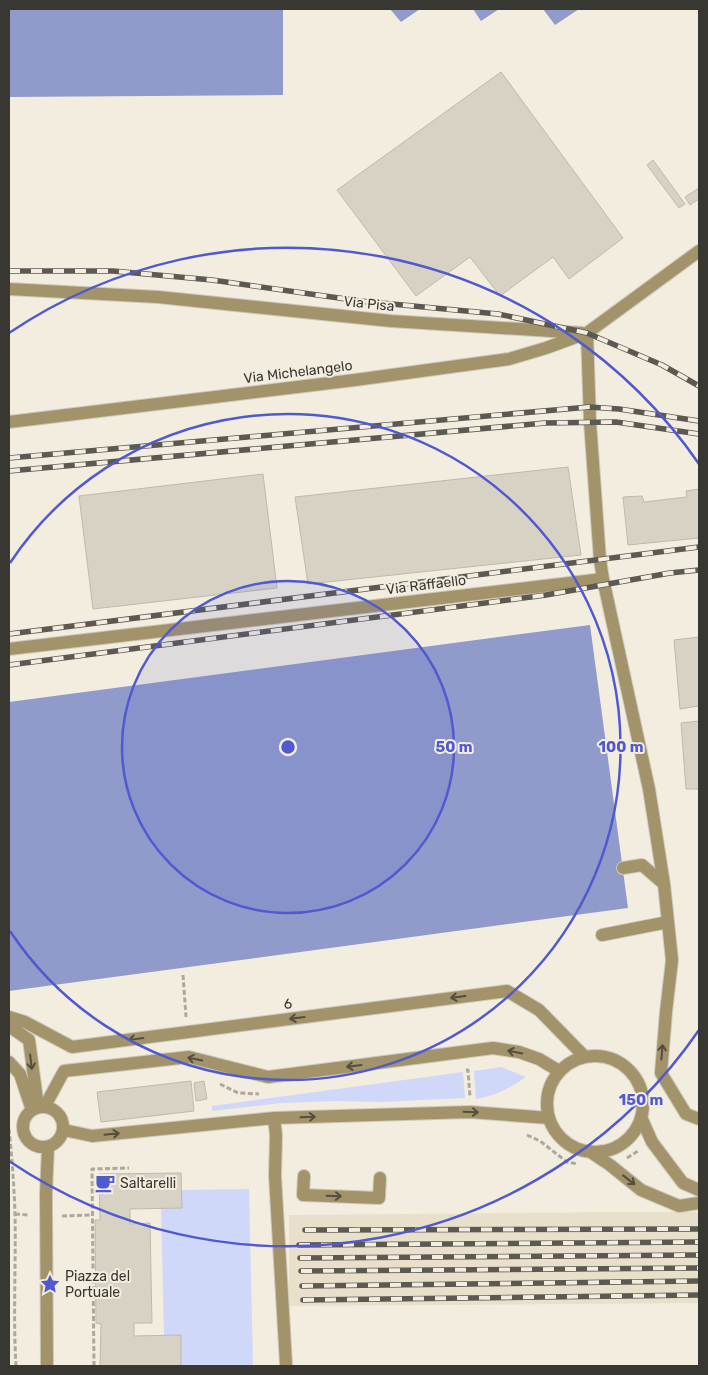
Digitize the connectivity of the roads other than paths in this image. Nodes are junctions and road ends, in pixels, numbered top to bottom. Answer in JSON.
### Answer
{"nodes":[{"id":1,"x":699,"y":250,"type":"edge"},
{"id":2,"x":9,"y":290,"type":"edge"},
{"id":3,"x":587,"y":333,"type":"junction"},
{"id":4,"x":9,"y":422,"type":"edge"},
{"id":5,"x":603,"y":579,"type":"junction"},
{"id":6,"x":9,"y":649,"type":"edge"},
{"id":7,"x":623,"y":868,"type":"dead end"},
{"id":8,"x":664,"y":884,"type":"junction"},
{"id":9,"x":668,"y":922,"type":"junction"},
{"id":10,"x":602,"y":935,"type":"dead end"},
{"id":11,"x":9,"y":1017,"type":"edge"},
{"id":12,"x":9,"y":1026,"type":"edge"},
{"id":13,"x":585,"y":1057,"type":"junction"},
{"id":14,"x":9,"y":1062,"type":"edge"},
{"id":15,"x":559,"y":1071,"type":"junction"},
{"id":16,"x":38,"y":1108,"type":"junction"},
{"id":17,"x":641,"y":1117,"type":"junction"},
{"id":18,"x":274,"y":1118,"type":"junction"},
{"id":19,"x":549,"y":1118,"type":"junction"},
{"id":20,"x":699,"y":1119,"type":"edge"},
{"id":21,"x":64,"y":1130,"type":"junction"},
{"id":22,"x":48,"y":1147,"type":"junction"},
{"id":23,"x":589,"y":1151,"type":"junction"},
{"id":24,"x":304,"y":1176,"type":"dead end"},
{"id":25,"x":380,"y":1178,"type":"dead end"},
{"id":26,"x":699,"y":1190,"type":"edge"},
{"id":27,"x":699,"y":1203,"type":"edge"},
{"id":28,"x":286,"y":1364,"type":"dead end"},
{"id":29,"x":47,"y":1366,"type":"edge"}],
"edges":[{"from":1,"to":3,"type":"lane"},
{"from":2,"to":3,"type":"lane","name":"Via Pisa"},
{"from":3,"to":4,"type":"lane","name":"Via Michelangelo"},
{"from":3,"to":5,"type":"lane"},
{"from":5,"to":6,"type":"lane","name":"Via Raffaello"},
{"from":5,"to":8,"type":"lane"},
{"from":7,"to":8,"type":"lane"},
{"from":8,"to":9,"type":"lane"},
{"from":9,"to":10,"type":"lane"},
{"from":20,"to":9,"type":"lane","one_way":true},
{"from":13,"to":11,"type":"lane","name":"6","one_way":true},
{"from":12,"to":16,"type":"lane","one_way":true},
{"from":13,"to":15,"type":"lane"},
{"from":13,"to":17,"type":"lane"},
{"from":14,"to":16,"type":"lane"},
{"from":15,"to":16,"type":"lane","one_way":true},
{"from":15,"to":19,"type":"lane"},
{"from":16,"to":21,"type":"lane"},
{"from":16,"to":22,"type":"lane"},
{"from":17,"to":23,"type":"lane"},
{"from":17,"to":26,"type":"lane"},
{"from":18,"to":19,"type":"lane","one_way":true},
{"from":21,"to":18,"type":"lane","one_way":true},
{"from":18,"to":28,"type":"lane"},
{"from":19,"to":23,"type":"lane"},
{"from":21,"to":22,"type":"lane"},
{"from":22,"to":29,"type":"lane"},
{"from":23,"to":27,"type":"lane","one_way":true},
{"from":24,"to":25,"type":"lane","one_way":true}]}
